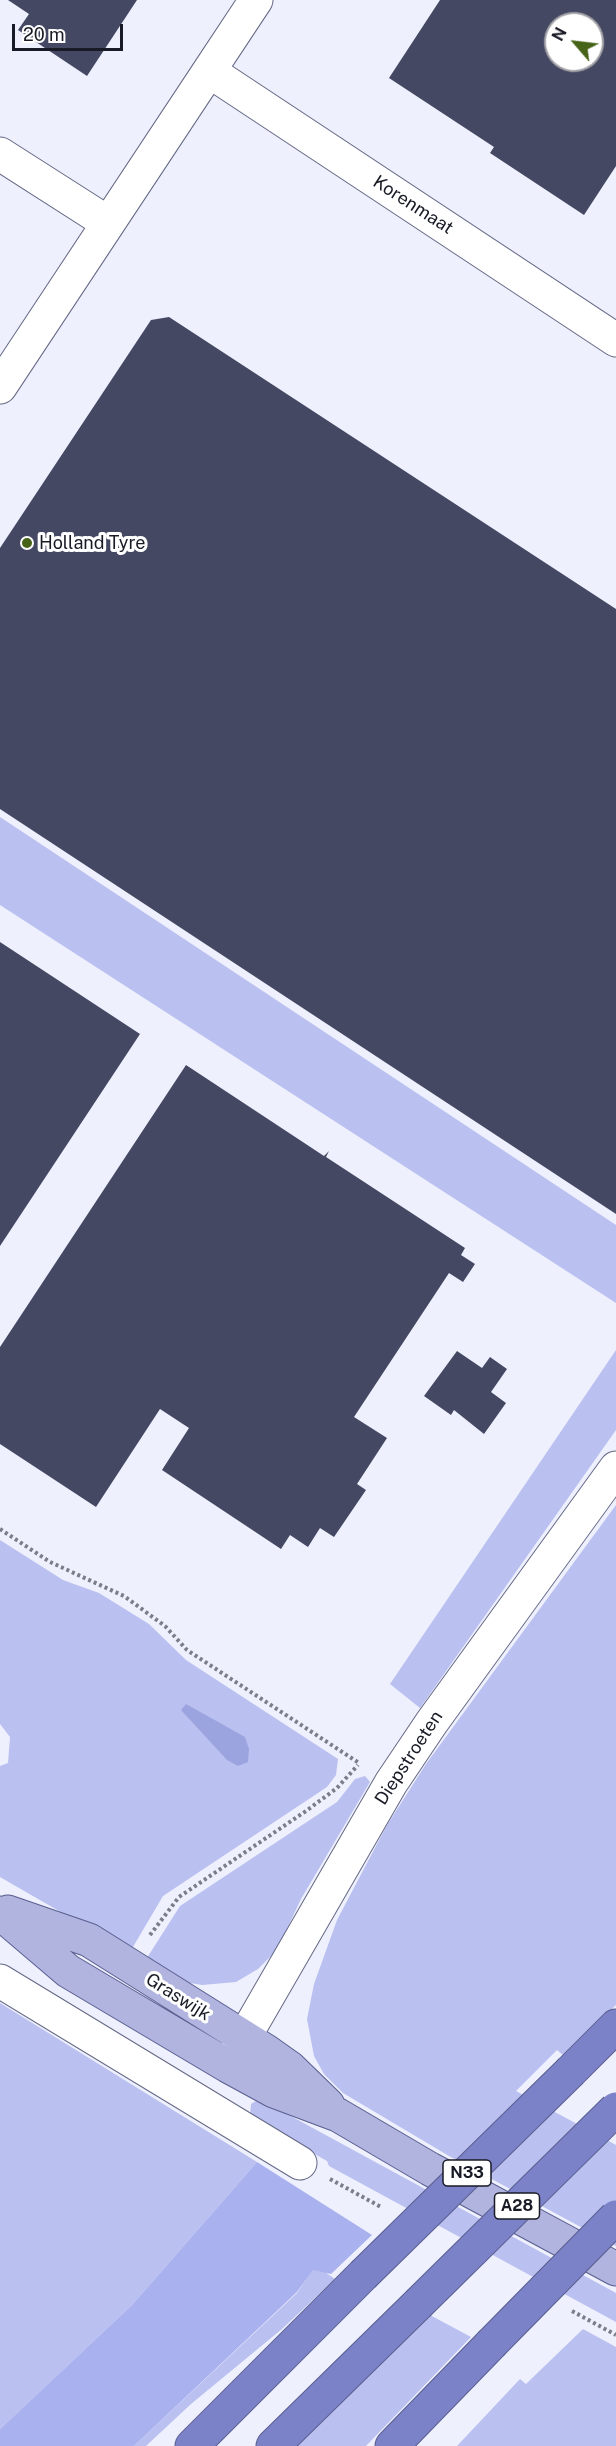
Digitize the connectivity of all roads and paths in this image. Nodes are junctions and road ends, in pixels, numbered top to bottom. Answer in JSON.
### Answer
{"nodes":[{"id":1,"x":256,"y":0,"type":"edge"},
{"id":2,"x":209,"y":71,"type":"junction"},
{"id":3,"x":0,"y":154,"type":"edge"},
{"id":4,"x":108,"y":224,"type":"junction"},
{"id":5,"x":616,"y":340,"type":"edge"},
{"id":6,"x":0,"y":387,"type":"edge"},
{"id":7,"x":616,"y":1468,"type":"edge"},
{"id":8,"x":0,"y":1529,"type":"edge"},
{"id":9,"x":359,"y":1763,"type":"junction"},
{"id":10,"x":391,"y":1783,"type":"junction"},
{"id":11,"x":0,"y":1911,"type":"edge"},
{"id":12,"x":131,"y":1967,"type":"junction"},
{"id":13,"x":0,"y":1981,"type":"edge"},
{"id":14,"x":616,"y":2026,"type":"edge"},
{"id":15,"x":244,"y":2038,"type":"junction"},
{"id":16,"x":228,"y":2066,"type":"junction"},
{"id":17,"x":616,"y":2109,"type":"edge"},
{"id":18,"x":338,"y":2115,"type":"junction"},
{"id":19,"x":300,"y":2163,"type":"dead end"},
{"id":20,"x":616,"y":2217,"type":"edge"},
{"id":21,"x":616,"y":2269,"type":"edge"},
{"id":22,"x":499,"y":2348,"type":"junction"},
{"id":23,"x":192,"y":2446,"type":"edge"},
{"id":24,"x":273,"y":2446,"type":"edge"},
{"id":25,"x":392,"y":2446,"type":"edge"},
{"id":26,"x":423,"y":2446,"type":"edge"}],
"edges":[{"from":1,"to":2,"type":"street"},
{"from":2,"to":4,"type":"street"},
{"from":2,"to":5,"type":"street","name":"Korenmaat"},
{"from":3,"to":4,"type":"street"},
{"from":4,"to":6,"type":"street"},
{"from":7,"to":10,"type":"street","name":"Diepstroeten"},
{"from":8,"to":9,"type":"path"},
{"from":9,"to":10,"type":"path"},
{"from":9,"to":12,"type":"path"},
{"from":10,"to":15,"type":"street","name":"Diepstroeten"},
{"from":11,"to":12,"type":"main road","name":"Graswijk"},
{"from":11,"to":16,"type":"main road","name":"Graswijk"},
{"from":12,"to":15,"type":"main road","name":"Graswijk"},
{"from":13,"to":19,"type":"street"},
{"from":14,"to":23,"type":"highway","number":"N33","bridge":true},
{"from":15,"to":16,"type":"street","name":"Diepstroeten"},
{"from":15,"to":18,"type":"main road","name":"Graswijk"},
{"from":16,"to":18,"type":"main road","name":"Graswijk"},
{"from":17,"to":24,"type":"highway","number":"A28","bridge":true},
{"from":18,"to":21,"type":"main road","name":"Graswijk"},
{"from":20,"to":22,"type":"highway","bridge":true},
{"from":22,"to":25,"type":"highway"},
{"from":22,"to":26,"type":"highway"}]}
